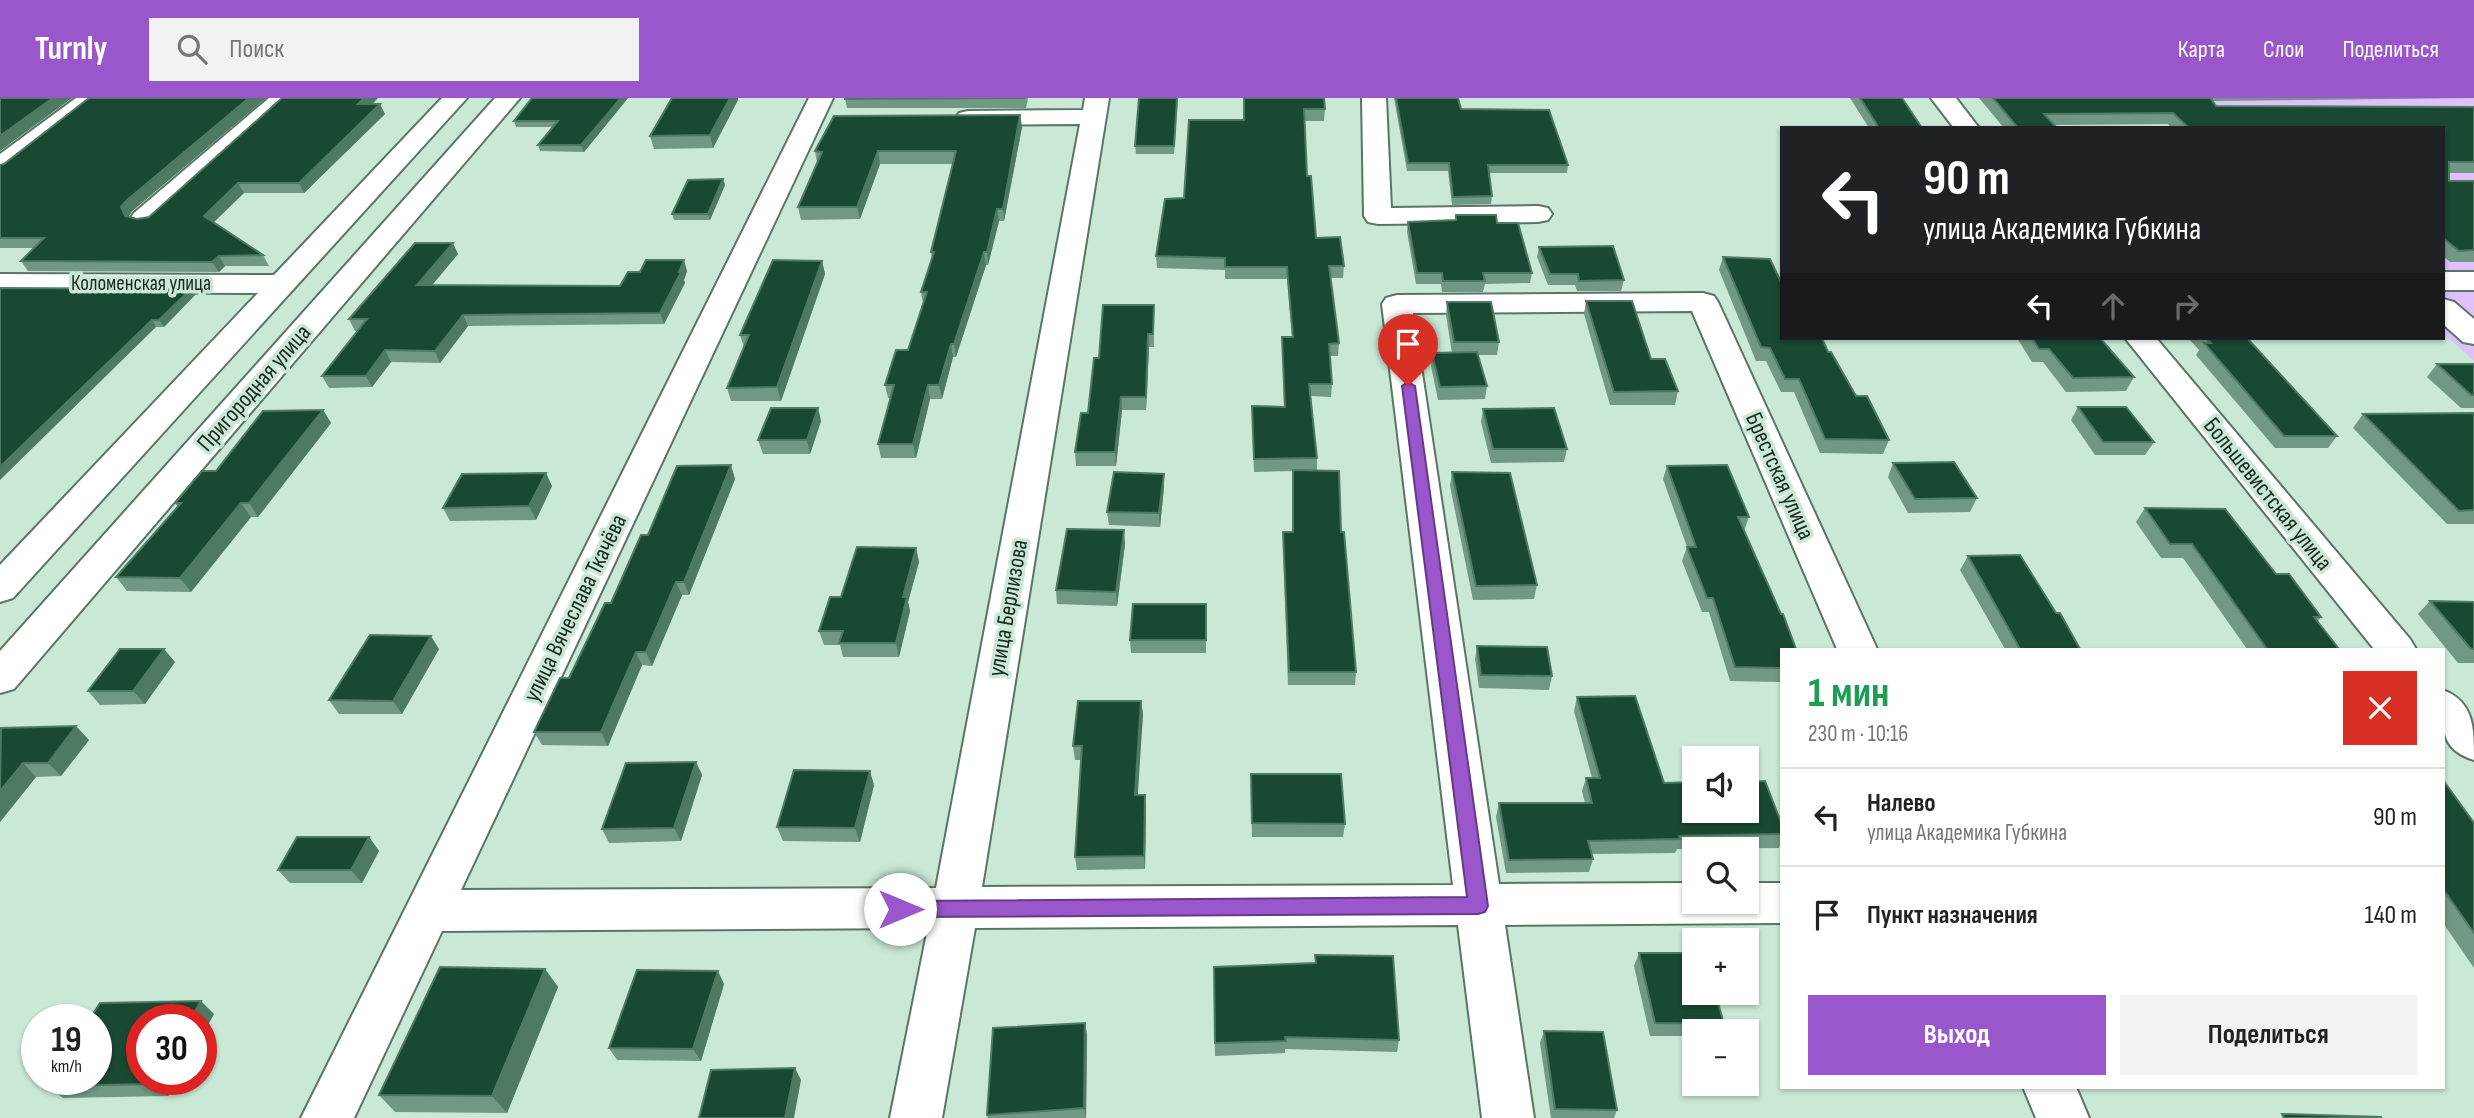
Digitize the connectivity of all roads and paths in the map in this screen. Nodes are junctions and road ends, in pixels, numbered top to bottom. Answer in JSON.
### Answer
{"nodes":[{"id":1,"x":91,"y":98,"type":"edge"},
{"id":2,"x":283,"y":98,"type":"edge"},
{"id":3,"x":456,"y":98,"type":"edge"},
{"id":4,"x":508,"y":98,"type":"edge"},
{"id":5,"x":1374,"y":98,"type":"edge"},
{"id":6,"x":1943,"y":98,"type":"edge"},
{"id":7,"x":1096,"y":108,"type":"edge"},
{"id":8,"x":824,"y":111,"type":"edge"},
{"id":9,"x":946,"y":118,"type":"edge"},
{"id":10,"x":1965,"y":126,"type":"edge"},
{"id":11,"x":0,"y":166,"type":"edge"},
{"id":12,"x":1538,"y":214,"type":"dead end"},
{"id":13,"x":144,"y":219,"type":"edge"},
{"id":14,"x":308,"y":257,"type":"junction"},
{"id":15,"x":368,"y":258,"type":"junction"},
{"id":16,"x":2445,"y":281,"type":"edge"},
{"id":17,"x":2474,"y":281,"type":"edge"},
{"id":18,"x":0,"y":283,"type":"edge"},
{"id":19,"x":282,"y":284,"type":"junction"},
{"id":20,"x":2445,"y":310,"type":"edge"},
{"id":21,"x":2474,"y":335,"type":"edge"},
{"id":22,"x":2142,"y":340,"type":"edge"},
{"id":23,"x":0,"y":589,"type":"edge"},
{"id":24,"x":1857,"y":648,"type":"edge"},
{"id":25,"x":2395,"y":648,"type":"edge"},
{"id":26,"x":0,"y":678,"type":"edge"},
{"id":27,"x":2445,"y":708,"type":"edge"},
{"id":28,"x":2474,"y":744,"type":"edge"},
{"id":29,"x":1780,"y":903,"type":"edge"},
{"id":30,"x":1478,"y":906,"type":"junction"},
{"id":31,"x":956,"y":909,"type":"junction"},
{"id":32,"x":428,"y":911,"type":"junction"},
{"id":33,"x":2050,"y":1089,"type":"edge"},
{"id":34,"x":327,"y":1118,"type":"edge"},
{"id":35,"x":915,"y":1118,"type":"edge"},
{"id":36,"x":1508,"y":1118,"type":"edge"},
{"id":37,"x":2063,"y":1118,"type":"edge"}],
"edges":[{"from":1,"to":11,"type":"street"},
{"from":2,"to":13,"type":"street"},
{"from":3,"to":14,"type":"street"},
{"from":4,"to":15,"type":"street","name":"Пригородная улица"},
{"from":5,"to":12,"type":"street"},
{"from":6,"to":10,"type":"street"},
{"from":7,"to":9,"type":"street"},
{"from":7,"to":31,"type":"street","name":"улица Берлизова"},
{"from":8,"to":32,"type":"street","name":"улица Вячеслава Ткачёва"},
{"from":14,"to":15,"type":"street"},
{"from":14,"to":19,"type":"street"},
{"from":15,"to":26,"type":"street","name":"Пригородная улица"},
{"from":16,"to":17,"type":"street"},
{"from":18,"to":19,"type":"street","name":"Коломенская улица"},
{"from":19,"to":23,"type":"street"},
{"from":20,"to":21,"type":"street"},
{"from":22,"to":25,"type":"street","name":"Большевистская улица"},
{"from":24,"to":30,"type":"street","name":"Брестская улица"},
{"from":27,"to":28,"type":"street"},
{"from":29,"to":30,"type":"street"},
{"from":30,"to":31,"type":"street"},
{"from":30,"to":36,"type":"street"},
{"from":31,"to":32,"type":"street"},
{"from":31,"to":35,"type":"street","name":"улица Берлизова"},
{"from":32,"to":34,"type":"street","name":"улица Вячеслава Ткачёва"},
{"from":33,"to":37,"type":"street"}]}
